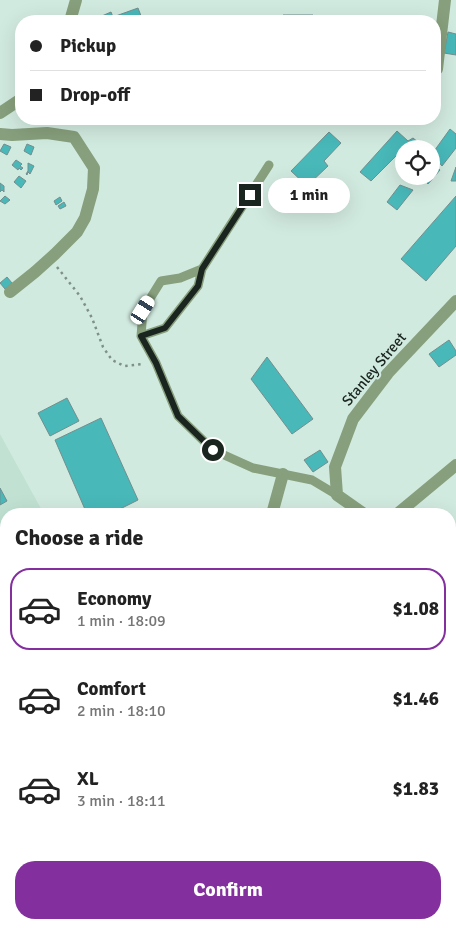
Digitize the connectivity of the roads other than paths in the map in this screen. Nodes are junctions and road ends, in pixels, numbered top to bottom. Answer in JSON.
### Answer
{"nodes":[{"id":1,"x":76,"y":0,"type":"edge"},
{"id":2,"x":445,"y":0,"type":"edge"},
{"id":3,"x":72,"y":15,"type":"edge"},
{"id":4,"x":441,"y":34,"type":"edge"},
{"id":5,"x":15,"y":102,"type":"edge"},
{"id":6,"x":0,"y":113,"type":"edge"},
{"id":7,"x":0,"y":134,"type":"edge"},
{"id":8,"x":269,"y":165,"type":"dead end"},
{"id":9,"x":202,"y":269,"type":"junction"},
{"id":10,"x":10,"y":292,"type":"dead end"},
{"id":11,"x":456,"y":301,"type":"edge"},
{"id":12,"x":141,"y":336,"type":"junction"},
{"id":13,"x":456,"y":466,"type":"edge"},
{"id":14,"x":283,"y":474,"type":"junction"},
{"id":15,"x":337,"y":494,"type":"junction"},
{"id":16,"x":274,"y":508,"type":"edge"},
{"id":17,"x":356,"y":508,"type":"edge"},
{"id":18,"x":404,"y":508,"type":"edge"}],
"edges":[{"from":1,"to":3,"type":"street"},
{"from":2,"to":4,"type":"street"},
{"from":5,"to":6,"type":"street"},
{"from":7,"to":10,"type":"street"},
{"from":8,"to":9,"type":"lane"},
{"from":9,"to":12,"type":"lane"},
{"from":9,"to":12,"type":"lane"},
{"from":11,"to":15,"type":"street","name":"Stanley Street"},
{"from":12,"to":14,"type":"lane"},
{"from":13,"to":18,"type":"street"},
{"from":14,"to":15,"type":"lane"},
{"from":14,"to":16,"type":"street"},
{"from":15,"to":17,"type":"street"}]}
